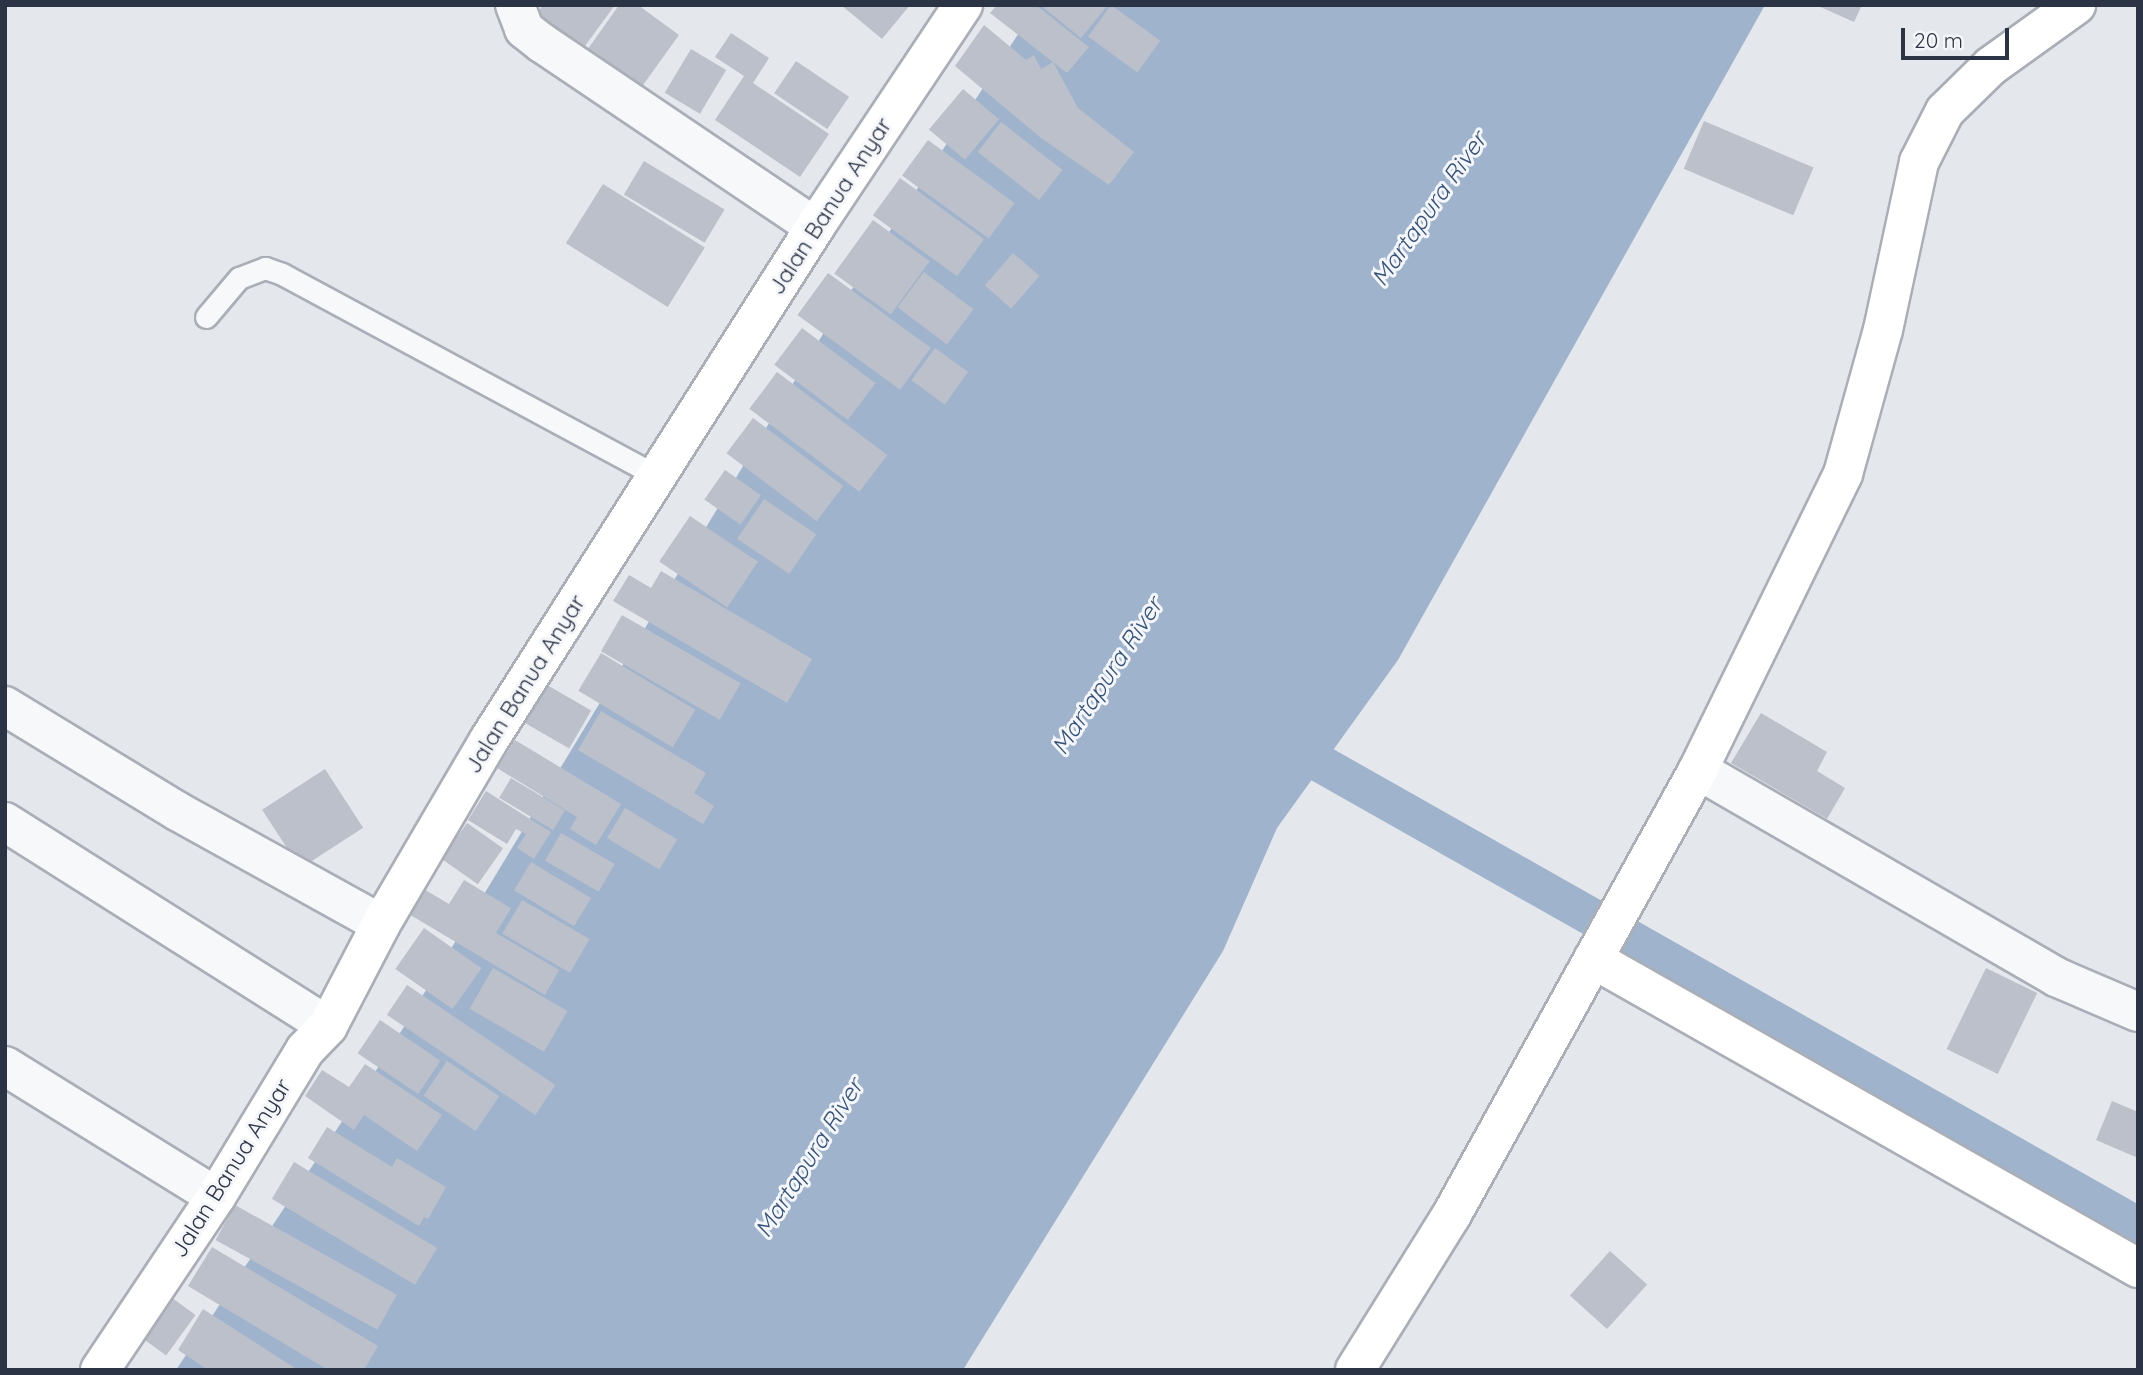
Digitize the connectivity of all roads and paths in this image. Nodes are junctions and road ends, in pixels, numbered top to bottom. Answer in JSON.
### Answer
{"nodes":[{"id":1,"x":515,"y":5,"type":"edge"},
{"id":2,"x":963,"y":5,"type":"edge"},
{"id":3,"x":2076,"y":5,"type":"edge"},
{"id":4,"x":815,"y":227,"type":"junction"},
{"id":5,"x":206,"y":317,"type":"dead end"},
{"id":6,"x":655,"y":475,"type":"junction"},
{"id":7,"x":5,"y":706,"type":"edge"},
{"id":8,"x":1698,"y":770,"type":"junction"},
{"id":9,"x":5,"y":822,"type":"edge"},
{"id":10,"x":381,"y":924,"type":"junction"},
{"id":11,"x":1606,"y":935,"type":"junction"},
{"id":12,"x":2138,"y":1012,"type":"edge"},
{"id":13,"x":328,"y":1026,"type":"junction"},
{"id":14,"x":5,"y":1066,"type":"edge"},
{"id":15,"x":216,"y":1197,"type":"junction"},
{"id":16,"x":2138,"y":1268,"type":"edge"},
{"id":17,"x":100,"y":1370,"type":"edge"},
{"id":18,"x":1355,"y":1370,"type":"edge"}],
"edges":[{"from":1,"to":4,"type":"street"},
{"from":2,"to":4,"type":"street","name":"Jalan Banua Anyar"},
{"from":3,"to":8,"type":"street"},
{"from":4,"to":6,"type":"street","name":"Jalan Banua Anyar"},
{"from":5,"to":6,"type":"lane"},
{"from":6,"to":10,"type":"street","name":"Jalan Banua Anyar"},
{"from":7,"to":10,"type":"street"},
{"from":8,"to":11,"type":"street"},
{"from":8,"to":12,"type":"street"},
{"from":9,"to":13,"type":"street"},
{"from":10,"to":13,"type":"street","name":"Jalan Banua Anyar"},
{"from":11,"to":16,"type":"street"},
{"from":11,"to":18,"type":"street"},
{"from":13,"to":15,"type":"street","name":"Jalan Banua Anyar"},
{"from":14,"to":15,"type":"street"},
{"from":15,"to":17,"type":"street","name":"Jalan Banua Anyar"}]}
